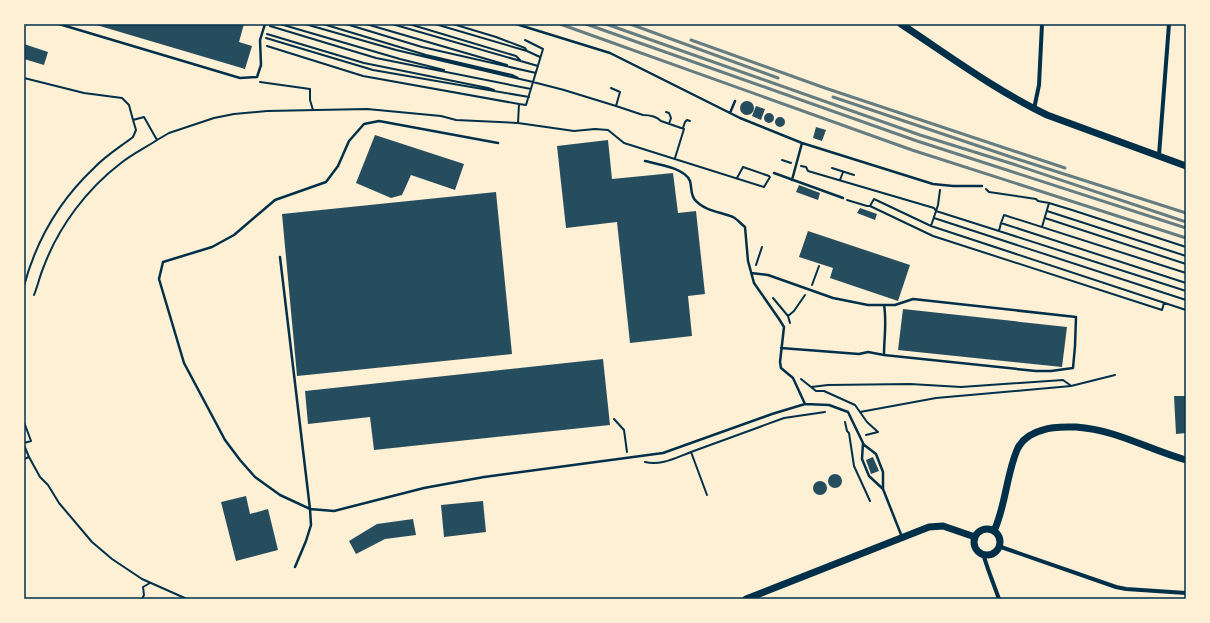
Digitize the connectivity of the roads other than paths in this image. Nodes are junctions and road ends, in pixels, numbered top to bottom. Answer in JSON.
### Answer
{"nodes":[{"id":1,"x":59,"y":24,"type":"edge"},
{"id":2,"x":265,"y":24,"type":"edge"},
{"id":3,"x":516,"y":24,"type":"edge"},
{"id":4,"x":901,"y":24,"type":"edge"},
{"id":5,"x":1042,"y":24,"type":"edge"},
{"id":6,"x":1169,"y":24,"type":"edge"},
{"id":7,"x":735,"y":101,"type":"dead end"},
{"id":8,"x":1034,"y":109,"type":"junction"},
{"id":9,"x":730,"y":112,"type":"junction"},
{"id":10,"x":498,"y":144,"type":"dead end"},
{"id":11,"x":802,"y":144,"type":"junction"},
{"id":12,"x":1159,"y":155,"type":"junction"},
{"id":13,"x":645,"y":161,"type":"dead end"},
{"id":14,"x":1186,"y":166,"type":"edge"},
{"id":15,"x":774,"y":173,"type":"road end"},
{"id":16,"x":792,"y":180,"type":"junction"},
{"id":17,"x":982,"y":186,"type":"road end"},
{"id":18,"x":842,"y":198,"type":"road end"},
{"id":19,"x":280,"y":257,"type":"dead end"},
{"id":20,"x":751,"y":274,"type":"junction"},
{"id":21,"x":884,"y":305,"type":"junction"},
{"id":22,"x":781,"y":348,"type":"junction"},
{"id":23,"x":884,"y":355,"type":"junction"},
{"id":24,"x":805,"y":404,"type":"junction"},
{"id":25,"x":863,"y":443,"type":"junction"},
{"id":26,"x":1186,"y":460,"type":"edge"},
{"id":27,"x":883,"y":490,"type":"junction"},
{"id":28,"x":310,"y":509,"type":"junction"},
{"id":29,"x":994,"y":531,"type":"junction"},
{"id":30,"x":902,"y":537,"type":"junction"},
{"id":31,"x":975,"y":537,"type":"junction"},
{"id":32,"x":998,"y":546,"type":"junction"},
{"id":33,"x":984,"y":554,"type":"junction"},
{"id":34,"x":295,"y":567,"type":"dead end"},
{"id":35,"x":1186,"y":593,"type":"edge"},
{"id":36,"x":746,"y":599,"type":"edge"},
{"id":37,"x":999,"y":599,"type":"edge"}],
"edges":[{"from":1,"to":2,"type":"lane"},
{"from":3,"to":9,"type":"lane"},
{"from":4,"to":8,"type":"main road"},
{"from":5,"to":8,"type":"street"},
{"from":6,"to":12,"type":"street"},
{"from":7,"to":9,"type":"lane"},
{"from":8,"to":12,"type":"main road"},
{"from":9,"to":11,"type":"lane"},
{"from":10,"to":28,"type":"lane"},
{"from":11,"to":16,"type":"lane"},
{"from":11,"to":17,"type":"lane"},
{"from":12,"to":14,"type":"main road"},
{"from":13,"to":20,"type":"lane"},
{"from":15,"to":16,"type":"lane"},
{"from":16,"to":18,"type":"lane"},
{"from":19,"to":28,"type":"lane"},
{"from":20,"to":21,"type":"lane"},
{"from":20,"to":22,"type":"lane"},
{"from":21,"to":23,"type":"lane"},
{"from":21,"to":23,"type":"lane"},
{"from":22,"to":23,"type":"lane"},
{"from":22,"to":24,"type":"lane"},
{"from":24,"to":25,"type":"lane"},
{"from":24,"to":28,"type":"lane"},
{"from":25,"to":27,"type":"lane"},
{"from":25,"to":27,"type":"lane"},
{"from":26,"to":29,"type":"main road"},
{"from":27,"to":30,"type":"lane"},
{"from":28,"to":34,"type":"lane"},
{"from":29,"to":31,"type":"main road"},
{"from":29,"to":32,"type":"main road"},
{"from":30,"to":31,"type":"main road"},
{"from":30,"to":36,"type":"main road"},
{"from":31,"to":33,"type":"main road"},
{"from":32,"to":33,"type":"main road"},
{"from":32,"to":35,"type":"street"},
{"from":33,"to":37,"type":"street"}]}
